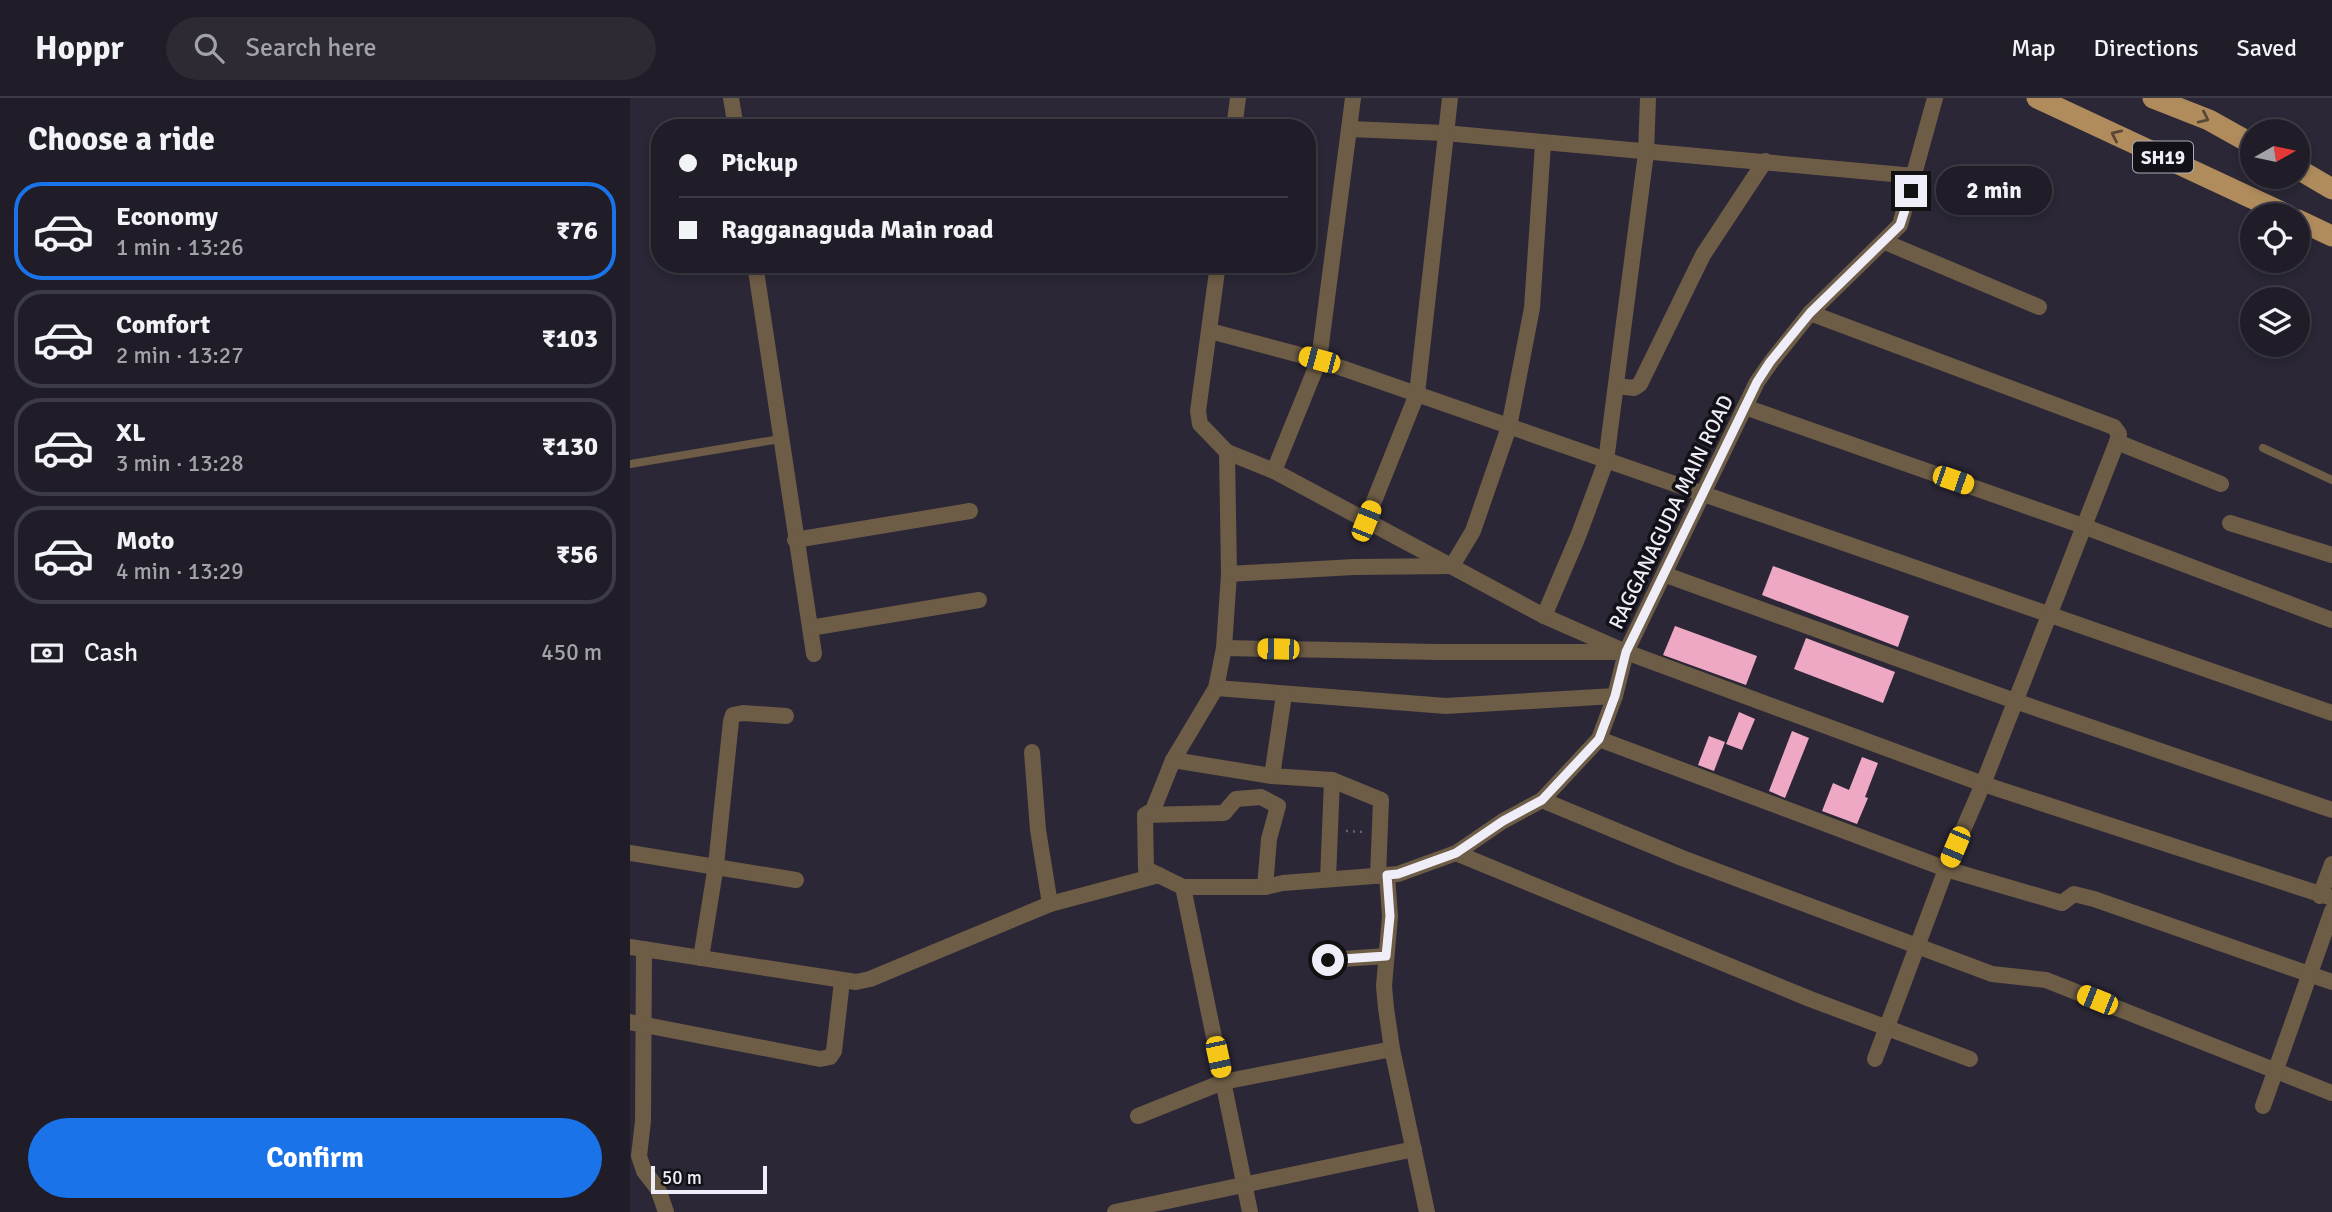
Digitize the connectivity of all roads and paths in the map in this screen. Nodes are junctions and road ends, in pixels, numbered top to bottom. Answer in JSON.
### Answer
{"nodes":[{"id":1,"x":731,"y":98,"type":"edge"},
{"id":2,"x":1238,"y":98,"type":"edge"},
{"id":3,"x":1353,"y":98,"type":"edge"},
{"id":4,"x":1450,"y":98,"type":"edge"},
{"id":5,"x":1648,"y":98,"type":"edge"},
{"id":6,"x":1935,"y":98,"type":"edge"},
{"id":7,"x":2037,"y":98,"type":"edge"},
{"id":8,"x":2153,"y":98,"type":"edge"},
{"id":9,"x":734,"y":119,"type":"edge"},
{"id":10,"x":1235,"y":119,"type":"edge"},
{"id":11,"x":1350,"y":129,"type":"junction"},
{"id":12,"x":1445,"y":133,"type":"junction"},
{"id":13,"x":2240,"y":137,"type":"edge"},
{"id":14,"x":1543,"y":144,"type":"junction"},
{"id":15,"x":1646,"y":152,"type":"junction"},
{"id":16,"x":1765,"y":162,"type":"junction"},
{"id":17,"x":1915,"y":176,"type":"junction"},
{"id":18,"x":2310,"y":176,"type":"edge"},
{"id":19,"x":2332,"y":189,"type":"edge"},
{"id":20,"x":2262,"y":203,"type":"edge"},
{"id":21,"x":2310,"y":226,"type":"edge"},
{"id":22,"x":2332,"y":236,"type":"edge"},
{"id":23,"x":1885,"y":242,"type":"junction"},
{"id":24,"x":756,"y":273,"type":"edge"},
{"id":25,"x":1217,"y":273,"type":"edge"},
{"id":26,"x":2039,"y":307,"type":"dead end"},
{"id":27,"x":1810,"y":313,"type":"junction"},
{"id":28,"x":1210,"y":331,"type":"junction"},
{"id":29,"x":1319,"y":360,"type":"junction"},
{"id":30,"x":1616,"y":386,"type":"junction"},
{"id":31,"x":1417,"y":394,"type":"junction"},
{"id":32,"x":1745,"y":407,"type":"junction"},
{"id":33,"x":1509,"y":427,"type":"junction"},
{"id":34,"x":780,"y":439,"type":"junction"},
{"id":35,"x":2117,"y":442,"type":"junction"},
{"id":36,"x":2263,"y":448,"type":"dead end"},
{"id":37,"x":1227,"y":452,"type":"junction"},
{"id":38,"x":1606,"y":461,"type":"junction"},
{"id":39,"x":630,"y":464,"type":"edge"},
{"id":40,"x":1274,"y":471,"type":"junction"},
{"id":41,"x":2332,"y":481,"type":"edge"},
{"id":42,"x":2221,"y":484,"type":"dead end"},
{"id":43,"x":1704,"y":495,"type":"junction"},
{"id":44,"x":970,"y":511,"type":"dead end"},
{"id":45,"x":1366,"y":521,"type":"junction"},
{"id":46,"x":2230,"y":523,"type":"dead end"},
{"id":47,"x":2083,"y":526,"type":"junction"},
{"id":48,"x":795,"y":540,"type":"junction"},
{"id":49,"x":2332,"y":555,"type":"edge"},
{"id":50,"x":1452,"y":566,"type":"junction"},
{"id":51,"x":1229,"y":573,"type":"junction"},
{"id":52,"x":1666,"y":575,"type":"junction"},
{"id":53,"x":979,"y":600,"type":"dead end"},
{"id":54,"x":2049,"y":614,"type":"junction"},
{"id":55,"x":1544,"y":616,"type":"junction"},
{"id":56,"x":2332,"y":620,"type":"edge"},
{"id":57,"x":810,"y":628,"type":"junction"},
{"id":58,"x":1224,"y":648,"type":"junction"},
{"id":59,"x":1626,"y":652,"type":"junction"},
{"id":60,"x":814,"y":654,"type":"dead end"},
{"id":61,"x":1216,"y":688,"type":"junction"},
{"id":62,"x":1284,"y":695,"type":"junction"},
{"id":63,"x":1615,"y":696,"type":"junction"},
{"id":64,"x":2015,"y":701,"type":"junction"},
{"id":65,"x":2332,"y":713,"type":"edge"},
{"id":66,"x":786,"y":716,"type":"dead end"},
{"id":67,"x":1599,"y":739,"type":"junction"},
{"id":68,"x":1032,"y":752,"type":"dead end"},
{"id":69,"x":1173,"y":760,"type":"junction"},
{"id":70,"x":1272,"y":776,"type":"junction"},
{"id":71,"x":1332,"y":780,"type":"junction"},
{"id":72,"x":1983,"y":783,"type":"junction"},
{"id":73,"x":1542,"y":800,"type":"junction"},
{"id":74,"x":2332,"y":810,"type":"edge"},
{"id":75,"x":1145,"y":815,"type":"junction"},
{"id":76,"x":1328,"y":831,"type":"junction"},
{"id":77,"x":1380,"y":832,"type":"junction"},
{"id":78,"x":630,"y":853,"type":"edge"},
{"id":79,"x":1456,"y":853,"type":"junction"},
{"id":80,"x":2332,"y":864,"type":"edge"},
{"id":81,"x":716,"y":865,"type":"junction"},
{"id":82,"x":1946,"y":869,"type":"junction"},
{"id":83,"x":1382,"y":875,"type":"junction"},
{"id":84,"x":1159,"y":876,"type":"junction"},
{"id":85,"x":1328,"y":879,"type":"junction"},
{"id":86,"x":796,"y":880,"type":"dead end"},
{"id":87,"x":1183,"y":887,"type":"junction"},
{"id":88,"x":1265,"y":887,"type":"junction"},
{"id":89,"x":2326,"y":897,"type":"edge"},
{"id":90,"x":1050,"y":904,"type":"junction"},
{"id":91,"x":2332,"y":911,"type":"edge"},
{"id":92,"x":1916,"y":946,"type":"junction"},
{"id":93,"x":637,"y":948,"type":"edge"},
{"id":94,"x":1386,"y":956,"type":"junction"},
{"id":95,"x":701,"y":958,"type":"junction"},
{"id":96,"x":1328,"y":960,"type":"dead end"},
{"id":97,"x":2311,"y":974,"type":"junction"},
{"id":98,"x":842,"y":981,"type":"junction"},
{"id":99,"x":2332,"y":982,"type":"edge"},
{"id":100,"x":636,"y":1023,"type":"edge"},
{"id":101,"x":1887,"y":1027,"type":"junction"},
{"id":102,"x":1392,"y":1049,"type":"junction"},
{"id":103,"x":1875,"y":1059,"type":"dead end"},
{"id":104,"x":1970,"y":1059,"type":"dead end"},
{"id":105,"x":2275,"y":1072,"type":"junction"},
{"id":106,"x":1223,"y":1082,"type":"junction"},
{"id":107,"x":2332,"y":1093,"type":"edge"},
{"id":108,"x":2263,"y":1106,"type":"dead end"},
{"id":109,"x":1138,"y":1116,"type":"dead end"},
{"id":110,"x":636,"y":1120,"type":"edge"},
{"id":111,"x":1414,"y":1149,"type":"junction"},
{"id":112,"x":1244,"y":1184,"type":"junction"},
{"id":113,"x":666,"y":1212,"type":"edge"},
{"id":114,"x":1115,"y":1212,"type":"edge"},
{"id":115,"x":1250,"y":1212,"type":"edge"},
{"id":116,"x":1427,"y":1212,"type":"edge"}],
"edges":[{"from":1,"to":9,"type":"street"},
{"from":2,"to":10,"type":"street"},
{"from":3,"to":11,"type":"street"},
{"from":4,"to":12,"type":"street"},
{"from":5,"to":15,"type":"street"},
{"from":6,"to":17,"type":"street","name":"RAGGANAGUDA MAIN ROAD"},
{"from":20,"to":7,"type":"main road","number":"SH19","one_way":true},
{"from":8,"to":13,"type":"main road","number":"SH19","one_way":true},
{"from":11,"to":12,"type":"street"},
{"from":11,"to":29,"type":"street"},
{"from":12,"to":14,"type":"street"},
{"from":12,"to":31,"type":"street"},
{"from":14,"to":15,"type":"street"},
{"from":14,"to":33,"type":"street"},
{"from":15,"to":16,"type":"street"},
{"from":15,"to":30,"type":"street"},
{"from":16,"to":17,"type":"street"},
{"from":16,"to":30,"type":"street"},
{"from":17,"to":23,"type":"street","name":"RAGGANAGUDA MAIN ROAD"},
{"from":18,"to":19,"type":"main road"},
{"from":21,"to":22,"type":"main road"},
{"from":23,"to":26,"type":"street"},
{"from":23,"to":27,"type":"street","name":"RAGGANAGUDA MAIN ROAD"},
{"from":24,"to":34,"type":"street"},
{"from":25,"to":28,"type":"street"},
{"from":27,"to":32,"type":"street","name":"RAGGANAGUDA MAIN ROAD"},
{"from":27,"to":35,"type":"street"},
{"from":28,"to":29,"type":"street"},
{"from":28,"to":37,"type":"street"},
{"from":29,"to":31,"type":"street"},
{"from":29,"to":40,"type":"street"},
{"from":30,"to":38,"type":"street"},
{"from":31,"to":33,"type":"street"},
{"from":31,"to":45,"type":"street"},
{"from":32,"to":43,"type":"street","name":"RAGGANAGUDA MAIN ROAD"},
{"from":32,"to":47,"type":"street"},
{"from":33,"to":38,"type":"street"},
{"from":33,"to":50,"type":"street"},
{"from":34,"to":39,"type":"lane"},
{"from":34,"to":48,"type":"street"},
{"from":35,"to":42,"type":"street"},
{"from":35,"to":47,"type":"street"},
{"from":36,"to":41,"type":"lane"},
{"from":37,"to":40,"type":"street"},
{"from":37,"to":51,"type":"street"},
{"from":38,"to":43,"type":"street"},
{"from":38,"to":55,"type":"street"},
{"from":40,"to":45,"type":"street"},
{"from":43,"to":52,"type":"street","name":"RAGGANAGUDA MAIN ROAD"},
{"from":43,"to":54,"type":"street"},
{"from":44,"to":48,"type":"street"},
{"from":45,"to":50,"type":"street"},
{"from":46,"to":49,"type":"street"},
{"from":47,"to":54,"type":"street"},
{"from":47,"to":56,"type":"street"},
{"from":48,"to":57,"type":"street"},
{"from":50,"to":51,"type":"street"},
{"from":50,"to":55,"type":"street"},
{"from":51,"to":58,"type":"street"},
{"from":52,"to":59,"type":"street","name":"RAGGANAGUDA MAIN ROAD"},
{"from":52,"to":64,"type":"street"},
{"from":53,"to":57,"type":"street"},
{"from":54,"to":64,"type":"street"},
{"from":54,"to":65,"type":"street"},
{"from":55,"to":59,"type":"street"},
{"from":57,"to":60,"type":"street"},
{"from":58,"to":59,"type":"street"},
{"from":58,"to":61,"type":"street"},
{"from":59,"to":63,"type":"street","name":"RAGGANAGUDA MAIN ROAD"},
{"from":59,"to":72,"type":"street"},
{"from":61,"to":62,"type":"street"},
{"from":61,"to":69,"type":"street"},
{"from":62,"to":63,"type":"street"},
{"from":62,"to":70,"type":"street"},
{"from":63,"to":67,"type":"street","name":"RAGGANAGUDA MAIN ROAD"},
{"from":64,"to":72,"type":"street"},
{"from":64,"to":74,"type":"street"},
{"from":66,"to":81,"type":"street"},
{"from":67,"to":73,"type":"street","name":"RAGGANAGUDA MAIN ROAD"},
{"from":67,"to":82,"type":"street"},
{"from":68,"to":90,"type":"street"},
{"from":69,"to":70,"type":"street"},
{"from":69,"to":75,"type":"street"},
{"from":70,"to":71,"type":"street"},
{"from":71,"to":76,"type":"street"},
{"from":71,"to":77,"type":"street"},
{"from":72,"to":82,"type":"street"},
{"from":72,"to":89,"type":"street"},
{"from":73,"to":79,"type":"street","name":"RAGGANAGUDA MAIN ROAD"},
{"from":73,"to":92,"type":"street"},
{"from":75,"to":84,"type":"street"},
{"from":75,"to":88,"type":"street"},
{"from":76,"to":77,"type":"path"},
{"from":76,"to":85,"type":"street"},
{"from":77,"to":83,"type":"street"},
{"from":78,"to":81,"type":"street"},
{"from":79,"to":83,"type":"street","name":"RAGGANAGUDA MAIN ROAD"},
{"from":79,"to":101,"type":"street"},
{"from":80,"to":89,"type":"street"},
{"from":81,"to":86,"type":"street"},
{"from":81,"to":95,"type":"street"},
{"from":82,"to":92,"type":"street"},
{"from":82,"to":97,"type":"street"},
{"from":83,"to":85,"type":"street","name":"RAGGANAGUDA MAIN ROAD"},
{"from":83,"to":94,"type":"street"},
{"from":84,"to":87,"type":"street"},
{"from":84,"to":90,"type":"street"},
{"from":85,"to":88,"type":"street","name":"RAGGANAGUDA MAIN ROAD"},
{"from":87,"to":88,"type":"street","name":"RAGGANAGUDA MAIN ROAD"},
{"from":87,"to":106,"type":"street"},
{"from":90,"to":98,"type":"street"},
{"from":91,"to":97,"type":"street"},
{"from":92,"to":101,"type":"street"},
{"from":92,"to":105,"type":"street"},
{"from":93,"to":95,"type":"street"},
{"from":93,"to":100,"type":"street"},
{"from":94,"to":96,"type":"street"},
{"from":94,"to":102,"type":"street"},
{"from":95,"to":98,"type":"street"},
{"from":97,"to":99,"type":"street"},
{"from":97,"to":105,"type":"street"},
{"from":98,"to":100,"type":"street"},
{"from":100,"to":110,"type":"street"},
{"from":101,"to":103,"type":"street"},
{"from":101,"to":104,"type":"street"},
{"from":102,"to":106,"type":"street"},
{"from":102,"to":111,"type":"street"},
{"from":105,"to":107,"type":"street"},
{"from":105,"to":108,"type":"street"},
{"from":106,"to":109,"type":"street"},
{"from":106,"to":112,"type":"street"},
{"from":110,"to":113,"type":"street"},
{"from":111,"to":112,"type":"street"},
{"from":111,"to":116,"type":"street"},
{"from":112,"to":114,"type":"street"},
{"from":112,"to":115,"type":"street"}]}
